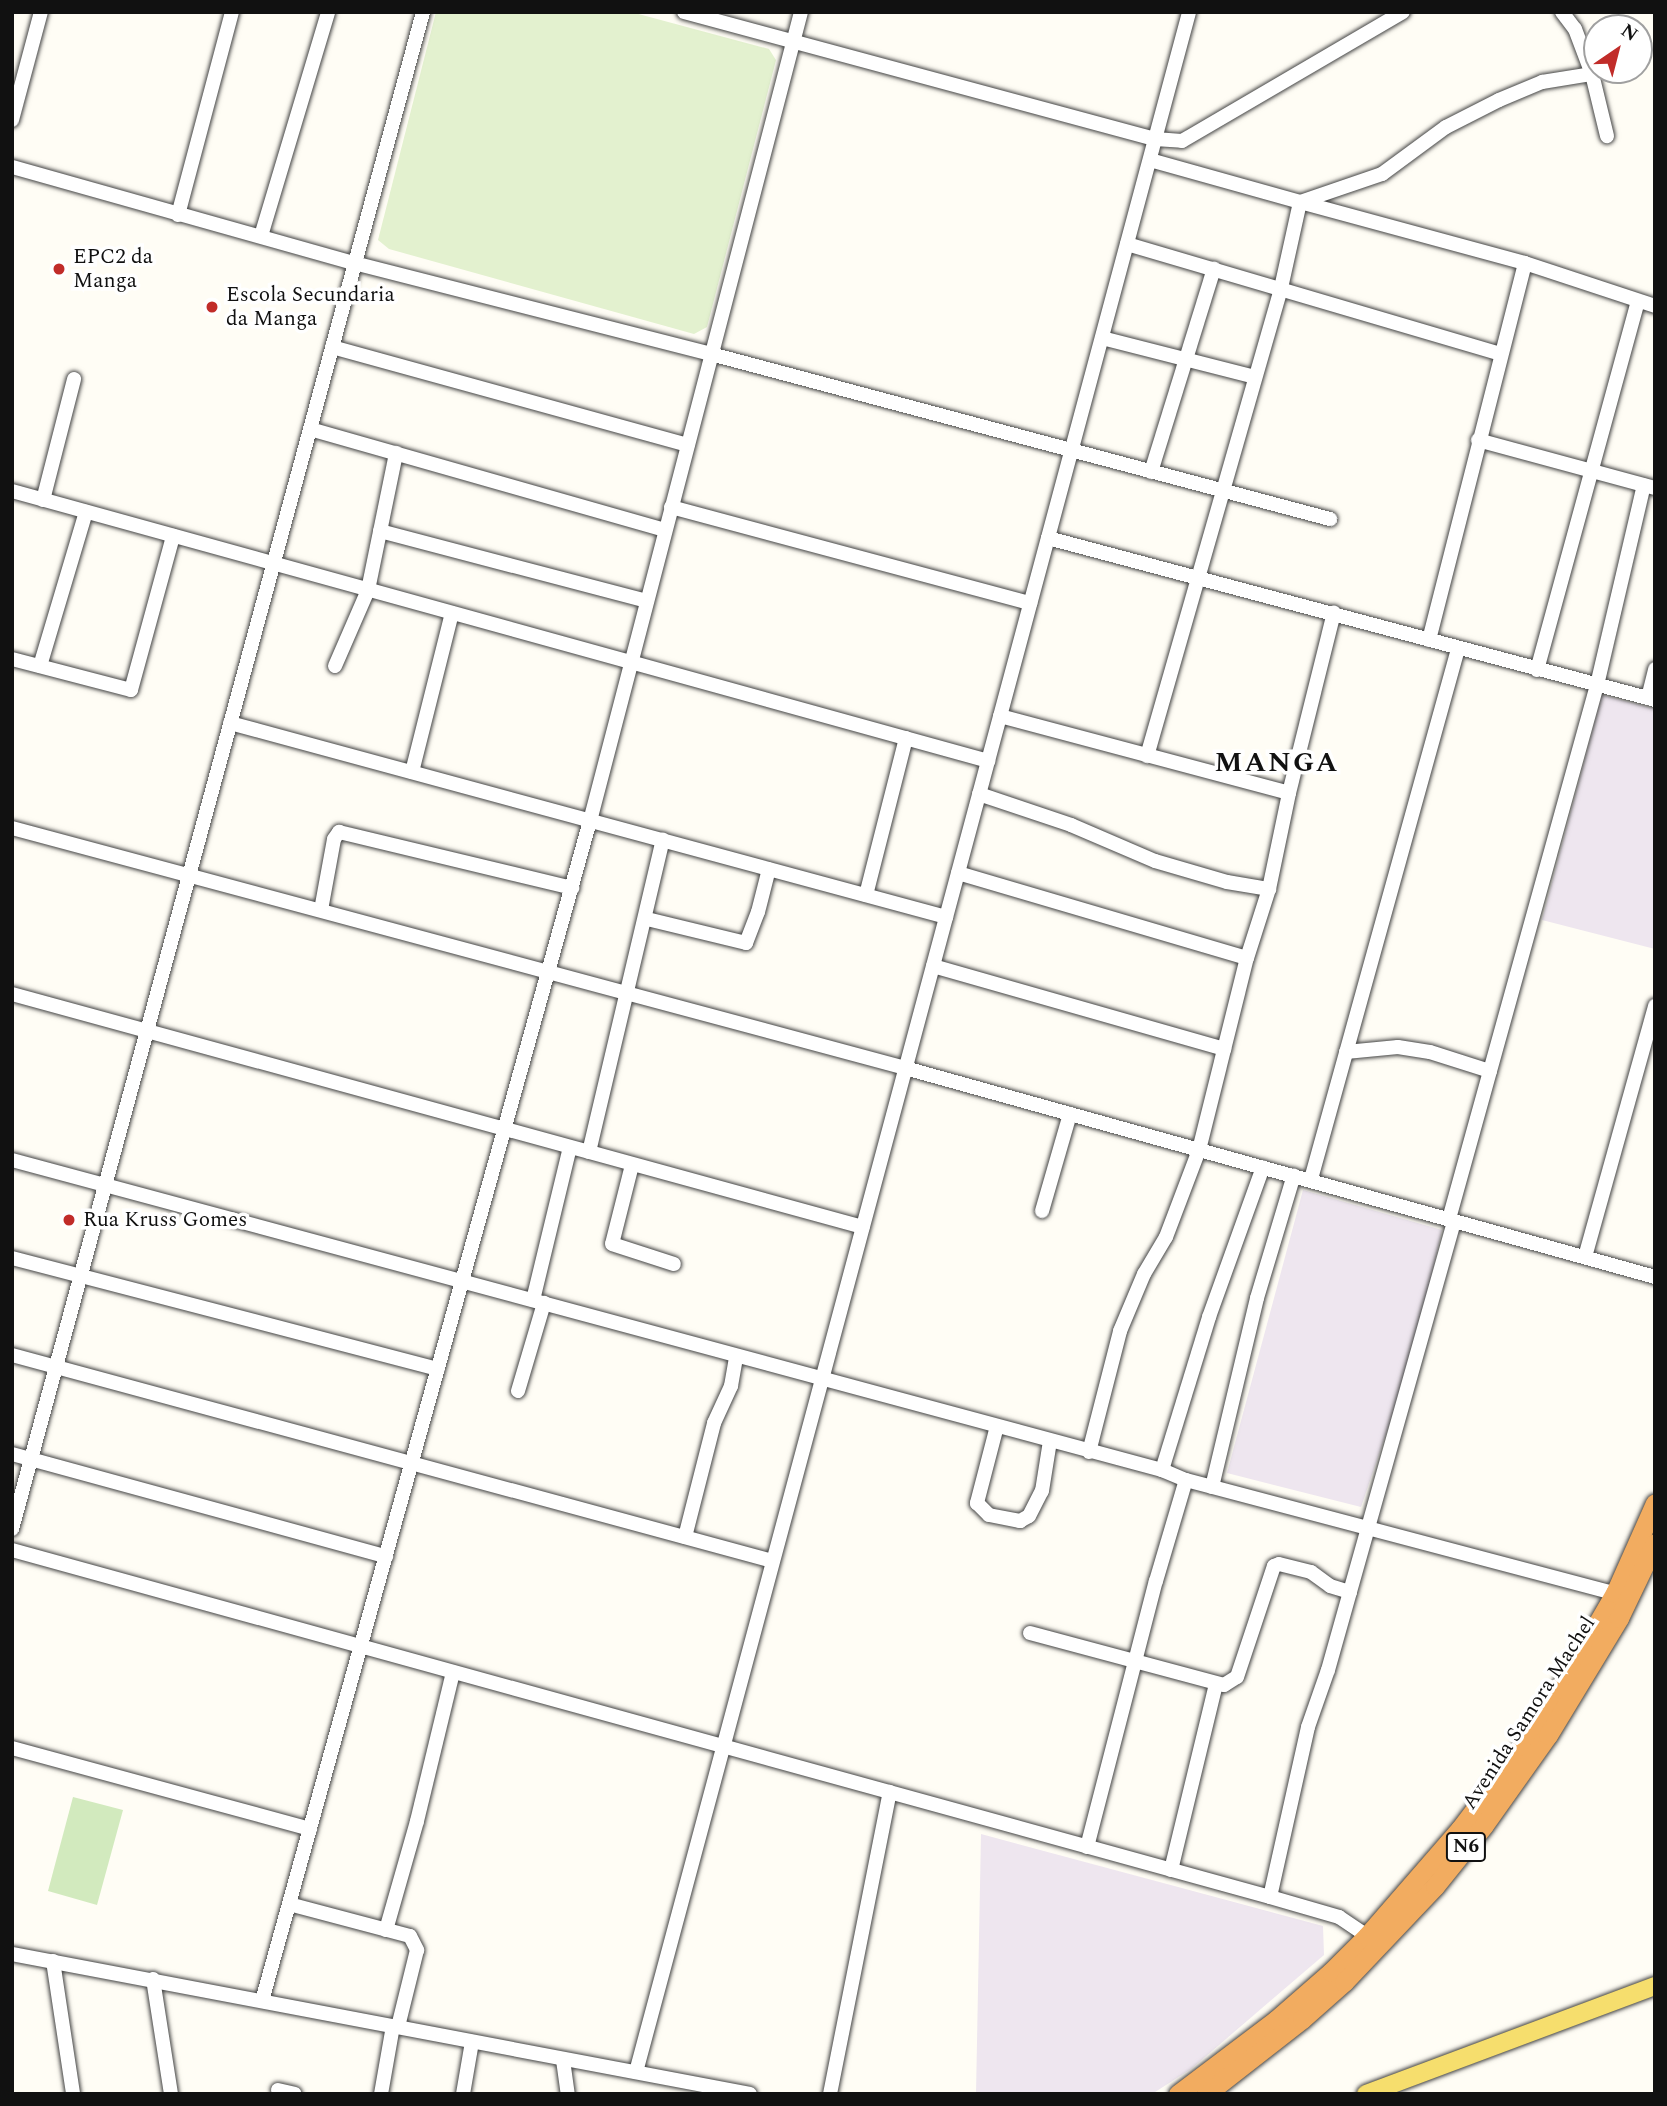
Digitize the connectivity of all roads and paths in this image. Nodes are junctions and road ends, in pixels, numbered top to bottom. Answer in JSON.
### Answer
{"nodes":[{"id":1,"x":41,"y":12,"type":"edge"},
{"id":2,"x":232,"y":12,"type":"edge"},
{"id":3,"x":328,"y":12,"type":"edge"},
{"id":4,"x":423,"y":12,"type":"edge"},
{"id":5,"x":684,"y":12,"type":"edge"},
{"id":6,"x":801,"y":12,"type":"edge"},
{"id":7,"x":1189,"y":12,"type":"edge"},
{"id":8,"x":1403,"y":12,"type":"edge"},
{"id":9,"x":1562,"y":12,"type":"edge"},
{"id":10,"x":711,"y":16,"type":"edge"},
{"id":11,"x":792,"y":41,"type":"junction"},
{"id":12,"x":1583,"y":50,"type":"edge"},
{"id":13,"x":1583,"y":75,"type":"edge"},
{"id":14,"x":1594,"y":84,"type":"edge"},
{"id":15,"x":12,"y":120,"type":"edge"},
{"id":16,"x":1607,"y":136,"type":"dead end"},
{"id":17,"x":1155,"y":139,"type":"junction"},
{"id":18,"x":1150,"y":160,"type":"junction"},
{"id":19,"x":12,"y":167,"type":"edge"},
{"id":20,"x":1300,"y":202,"type":"junction"},
{"id":21,"x":178,"y":215,"type":"junction"},
{"id":22,"x":261,"y":236,"type":"junction"},
{"id":23,"x":1127,"y":244,"type":"junction"},
{"id":24,"x":354,"y":263,"type":"junction"},
{"id":25,"x":1525,"y":263,"type":"junction"},
{"id":26,"x":1214,"y":269,"type":"junction"},
{"id":27,"x":1281,"y":288,"type":"junction"},
{"id":28,"x":1637,"y":302,"type":"junction"},
{"id":29,"x":1655,"y":306,"type":"edge"},
{"id":30,"x":1102,"y":338,"type":"junction"},
{"id":31,"x":332,"y":346,"type":"junction"},
{"id":32,"x":711,"y":354,"type":"junction"},
{"id":33,"x":1501,"y":354,"type":"junction"},
{"id":34,"x":1185,"y":357,"type":"junction"},
{"id":35,"x":1255,"y":377,"type":"junction"},
{"id":36,"x":74,"y":379,"type":"dead end"},
{"id":37,"x":310,"y":429,"type":"junction"},
{"id":38,"x":1478,"y":440,"type":"junction"},
{"id":39,"x":688,"y":445,"type":"junction"},
{"id":40,"x":1071,"y":451,"type":"junction"},
{"id":41,"x":396,"y":453,"type":"junction"},
{"id":42,"x":1590,"y":470,"type":"junction"},
{"id":43,"x":1151,"y":472,"type":"junction"},
{"id":44,"x":1649,"y":486,"type":"edge"},
{"id":45,"x":1223,"y":491,"type":"junction"},
{"id":46,"x":13,"y":495,"type":"edge"},
{"id":47,"x":43,"y":500,"type":"junction"},
{"id":48,"x":671,"y":507,"type":"junction"},
{"id":49,"x":86,"y":512,"type":"junction"},
{"id":50,"x":1330,"y":519,"type":"dead end"},
{"id":51,"x":665,"y":530,"type":"junction"},
{"id":52,"x":380,"y":531,"type":"junction"},
{"id":53,"x":173,"y":536,"type":"junction"},
{"id":54,"x":1048,"y":538,"type":"junction"},
{"id":55,"x":274,"y":564,"type":"junction"},
{"id":56,"x":1196,"y":577,"type":"junction"},
{"id":57,"x":368,"y":590,"type":"junction"},
{"id":58,"x":647,"y":601,"type":"junction"},
{"id":59,"x":1030,"y":603,"type":"junction"},
{"id":60,"x":452,"y":613,"type":"junction"},
{"id":61,"x":1334,"y":613,"type":"junction"},
{"id":62,"x":1429,"y":640,"type":"junction"},
{"id":63,"x":1458,"y":649,"type":"junction"},
{"id":64,"x":12,"y":659,"type":"edge"},
{"id":65,"x":631,"y":662,"type":"junction"},
{"id":66,"x":40,"y":666,"type":"junction"},
{"id":67,"x":335,"y":666,"type":"dead end"},
{"id":68,"x":1655,"y":669,"type":"edge"},
{"id":69,"x":1536,"y":670,"type":"junction"},
{"id":70,"x":1597,"y":685,"type":"junction"},
{"id":71,"x":1651,"y":699,"type":"edge"},
{"id":72,"x":1000,"y":716,"type":"junction"},
{"id":73,"x":230,"y":723,"type":"junction"},
{"id":74,"x":906,"y":738,"type":"junction"},
{"id":75,"x":1147,"y":756,"type":"junction"},
{"id":76,"x":988,"y":761,"type":"junction"},
{"id":77,"x":412,"y":772,"type":"junction"},
{"id":78,"x":1289,"y":793,"type":"junction"},
{"id":79,"x":979,"y":794,"type":"junction"},
{"id":80,"x":590,"y":821,"type":"junction"},
{"id":81,"x":12,"y":828,"type":"edge"},
{"id":82,"x":663,"y":840,"type":"junction"},
{"id":83,"x":769,"y":869,"type":"junction"},
{"id":84,"x":958,"y":873,"type":"junction"},
{"id":85,"x":189,"y":875,"type":"junction"},
{"id":86,"x":572,"y":888,"type":"junction"},
{"id":87,"x":1269,"y":889,"type":"junction"},
{"id":88,"x":866,"y":895,"type":"junction"},
{"id":89,"x":321,"y":910,"type":"junction"},
{"id":90,"x":946,"y":917,"type":"junction"},
{"id":91,"x":647,"y":919,"type":"junction"},
{"id":92,"x":1247,"y":958,"type":"junction"},
{"id":93,"x":933,"y":966,"type":"junction"},
{"id":94,"x":548,"y":972,"type":"junction"},
{"id":95,"x":629,"y":993,"type":"junction"},
{"id":96,"x":12,"y":994,"type":"edge"},
{"id":97,"x":1655,"y":1006,"type":"edge"},
{"id":98,"x":147,"y":1031,"type":"junction"},
{"id":99,"x":1224,"y":1049,"type":"junction"},
{"id":100,"x":1346,"y":1052,"type":"junction"},
{"id":101,"x":905,"y":1068,"type":"junction"},
{"id":102,"x":1490,"y":1071,"type":"junction"},
{"id":103,"x":1070,"y":1114,"type":"junction"},
{"id":104,"x":504,"y":1129,"type":"junction"},
{"id":105,"x":570,"y":1147,"type":"junction"},
{"id":106,"x":1199,"y":1150,"type":"junction"},
{"id":107,"x":589,"y":1152,"type":"junction"},
{"id":108,"x":12,"y":1160,"type":"edge"},
{"id":109,"x":632,"y":1165,"type":"junction"},
{"id":110,"x":1264,"y":1167,"type":"junction"},
{"id":111,"x":1294,"y":1175,"type":"junction"},
{"id":112,"x":1311,"y":1179,"type":"junction"},
{"id":113,"x":105,"y":1186,"type":"junction"},
{"id":114,"x":1042,"y":1211,"type":"dead end"},
{"id":115,"x":1452,"y":1221,"type":"junction"},
{"id":116,"x":863,"y":1227,"type":"junction"},
{"id":117,"x":1585,"y":1257,"type":"junction"},
{"id":118,"x":12,"y":1258,"type":"edge"},
{"id":119,"x":674,"y":1264,"type":"dead end"},
{"id":120,"x":81,"y":1276,"type":"junction"},
{"id":121,"x":1655,"y":1277,"type":"edge"},
{"id":122,"x":461,"y":1283,"type":"junction"},
{"id":123,"x":538,"y":1301,"type":"junction"},
{"id":124,"x":12,"y":1355,"type":"edge"},
{"id":125,"x":736,"y":1357,"type":"junction"},
{"id":126,"x":56,"y":1367,"type":"junction"},
{"id":127,"x":438,"y":1369,"type":"junction"},
{"id":128,"x":822,"y":1378,"type":"junction"},
{"id":129,"x":518,"y":1391,"type":"dead end"},
{"id":130,"x":997,"y":1426,"type":"junction"},
{"id":131,"x":1050,"y":1441,"type":"junction"},
{"id":132,"x":1090,"y":1452,"type":"junction"},
{"id":133,"x":12,"y":1454,"type":"edge"},
{"id":134,"x":31,"y":1459,"type":"junction"},
{"id":135,"x":411,"y":1463,"type":"junction"},
{"id":136,"x":1162,"y":1471,"type":"junction"},
{"id":137,"x":1186,"y":1480,"type":"junction"},
{"id":138,"x":1212,"y":1487,"type":"junction"},
{"id":139,"x":1655,"y":1503,"type":"edge"},
{"id":140,"x":12,"y":1529,"type":"edge"},
{"id":141,"x":1368,"y":1529,"type":"junction"},
{"id":142,"x":685,"y":1537,"type":"junction"},
{"id":143,"x":1655,"y":1543,"type":"edge"},
{"id":144,"x":12,"y":1550,"type":"edge"},
{"id":145,"x":386,"y":1556,"type":"junction"},
{"id":146,"x":773,"y":1561,"type":"junction"},
{"id":147,"x":1350,"y":1592,"type":"junction"},
{"id":148,"x":1615,"y":1593,"type":"junction"},
{"id":149,"x":1030,"y":1633,"type":"dead end"},
{"id":150,"x":360,"y":1646,"type":"junction"},
{"id":151,"x":1135,"y":1660,"type":"junction"},
{"id":152,"x":453,"y":1672,"type":"junction"},
{"id":153,"x":1216,"y":1684,"type":"junction"},
{"id":154,"x":723,"y":1746,"type":"junction"},
{"id":155,"x":12,"y":1748,"type":"edge"},
{"id":156,"x":890,"y":1792,"type":"junction"},
{"id":157,"x":310,"y":1829,"type":"junction"},
{"id":158,"x":1087,"y":1847,"type":"junction"},
{"id":159,"x":1171,"y":1870,"type":"junction"},
{"id":160,"x":1270,"y":1897,"type":"junction"},
{"id":161,"x":289,"y":1904,"type":"junction"},
{"id":162,"x":386,"y":1930,"type":"junction"},
{"id":163,"x":1367,"y":1936,"type":"junction"},
{"id":164,"x":12,"y":1954,"type":"edge"},
{"id":165,"x":52,"y":1961,"type":"junction"},
{"id":166,"x":153,"y":1979,"type":"junction"},
{"id":167,"x":1655,"y":1986,"type":"edge"},
{"id":168,"x":262,"y":2001,"type":"junction"},
{"id":169,"x":396,"y":2027,"type":"junction"},
{"id":170,"x":472,"y":2042,"type":"junction"},
{"id":171,"x":564,"y":2060,"type":"junction"},
{"id":172,"x":636,"y":2072,"type":"junction"},
{"id":173,"x":278,"y":2090,"type":"dead end"},
{"id":174,"x":73,"y":2094,"type":"edge"},
{"id":175,"x":171,"y":2094,"type":"edge"},
{"id":176,"x":295,"y":2094,"type":"edge"},
{"id":177,"x":382,"y":2094,"type":"edge"},
{"id":178,"x":463,"y":2094,"type":"edge"},
{"id":179,"x":568,"y":2094,"type":"edge"},
{"id":180,"x":750,"y":2094,"type":"edge"},
{"id":181,"x":830,"y":2094,"type":"edge"},
{"id":182,"x":1178,"y":2094,"type":"edge"},
{"id":183,"x":1206,"y":2094,"type":"edge"},
{"id":184,"x":1366,"y":2094,"type":"edge"}],
"edges":[{"from":1,"to":15,"type":"street"},
{"from":2,"to":21,"type":"street"},
{"from":3,"to":22,"type":"street"},
{"from":4,"to":24,"type":"street"},
{"from":5,"to":10,"type":"street"},
{"from":6,"to":11,"type":"street"},
{"from":7,"to":17,"type":"street"},
{"from":8,"to":17,"type":"street"},
{"from":9,"to":12,"type":"street"},
{"from":10,"to":11,"type":"street"},
{"from":11,"to":17,"type":"street"},
{"from":11,"to":32,"type":"street"},
{"from":13,"to":20,"type":"street"},
{"from":14,"to":16,"type":"street"},
{"from":17,"to":18,"type":"street"},
{"from":18,"to":20,"type":"street"},
{"from":18,"to":23,"type":"street"},
{"from":19,"to":21,"type":"street"},
{"from":20,"to":25,"type":"street"},
{"from":20,"to":27,"type":"street"},
{"from":21,"to":22,"type":"street"},
{"from":22,"to":24,"type":"street"},
{"from":23,"to":26,"type":"street"},
{"from":23,"to":30,"type":"street"},
{"from":24,"to":31,"type":"street"},
{"from":24,"to":32,"type":"street"},
{"from":25,"to":28,"type":"street"},
{"from":25,"to":33,"type":"street"},
{"from":26,"to":27,"type":"street"},
{"from":26,"to":34,"type":"street"},
{"from":27,"to":33,"type":"street"},
{"from":27,"to":35,"type":"street"},
{"from":28,"to":29,"type":"street"},
{"from":28,"to":42,"type":"street"},
{"from":30,"to":34,"type":"street"},
{"from":30,"to":40,"type":"street"},
{"from":31,"to":37,"type":"street"},
{"from":31,"to":39,"type":"street"},
{"from":32,"to":39,"type":"street"},
{"from":32,"to":40,"type":"street"},
{"from":33,"to":38,"type":"street"},
{"from":34,"to":35,"type":"street"},
{"from":34,"to":43,"type":"street"},
{"from":35,"to":45,"type":"street"},
{"from":36,"to":47,"type":"street"},
{"from":37,"to":41,"type":"street"},
{"from":37,"to":55,"type":"street"},
{"from":38,"to":42,"type":"street"},
{"from":38,"to":62,"type":"street"},
{"from":39,"to":48,"type":"street"},
{"from":40,"to":43,"type":"street"},
{"from":40,"to":54,"type":"street"},
{"from":41,"to":51,"type":"street"},
{"from":41,"to":52,"type":"street"},
{"from":42,"to":44,"type":"street"},
{"from":42,"to":69,"type":"street"},
{"from":43,"to":45,"type":"street"},
{"from":44,"to":70,"type":"street"},
{"from":45,"to":50,"type":"street"},
{"from":45,"to":56,"type":"street"},
{"from":46,"to":47,"type":"street"},
{"from":47,"to":49,"type":"street"},
{"from":48,"to":51,"type":"street"},
{"from":48,"to":59,"type":"street"},
{"from":49,"to":53,"type":"street"},
{"from":49,"to":66,"type":"street"},
{"from":51,"to":58,"type":"street"},
{"from":52,"to":57,"type":"street"},
{"from":52,"to":58,"type":"street"},
{"from":53,"to":55,"type":"street"},
{"from":53,"to":66,"type":"street"},
{"from":54,"to":56,"type":"street"},
{"from":54,"to":59,"type":"street"},
{"from":55,"to":57,"type":"street"},
{"from":55,"to":73,"type":"street"},
{"from":56,"to":61,"type":"street"},
{"from":56,"to":75,"type":"street"},
{"from":57,"to":60,"type":"street"},
{"from":57,"to":67,"type":"street"},
{"from":58,"to":65,"type":"street"},
{"from":59,"to":72,"type":"street"},
{"from":60,"to":65,"type":"street"},
{"from":60,"to":77,"type":"street"},
{"from":61,"to":62,"type":"street"},
{"from":61,"to":78,"type":"street"},
{"from":62,"to":63,"type":"street"},
{"from":63,"to":69,"type":"street"},
{"from":63,"to":100,"type":"street"},
{"from":64,"to":66,"type":"street"},
{"from":65,"to":74,"type":"street"},
{"from":65,"to":80,"type":"street"},
{"from":68,"to":71,"type":"street"},
{"from":69,"to":70,"type":"street"},
{"from":70,"to":71,"type":"street"},
{"from":70,"to":102,"type":"street"},
{"from":72,"to":75,"type":"street"},
{"from":72,"to":76,"type":"street"},
{"from":73,"to":77,"type":"street"},
{"from":73,"to":85,"type":"street"},
{"from":74,"to":76,"type":"street"},
{"from":74,"to":88,"type":"street"},
{"from":75,"to":78,"type":"street"},
{"from":76,"to":79,"type":"street"},
{"from":77,"to":80,"type":"street"},
{"from":78,"to":87,"type":"street"},
{"from":79,"to":84,"type":"street"},
{"from":79,"to":87,"type":"street"},
{"from":80,"to":82,"type":"street"},
{"from":80,"to":86,"type":"street"},
{"from":81,"to":85,"type":"street"},
{"from":82,"to":83,"type":"street"},
{"from":82,"to":91,"type":"street"},
{"from":83,"to":88,"type":"street"},
{"from":83,"to":91,"type":"street"},
{"from":84,"to":90,"type":"street"},
{"from":84,"to":92,"type":"street"},
{"from":85,"to":89,"type":"street"},
{"from":85,"to":98,"type":"street"},
{"from":86,"to":89,"type":"street"},
{"from":86,"to":94,"type":"street"},
{"from":87,"to":92,"type":"street"},
{"from":88,"to":90,"type":"street"},
{"from":89,"to":94,"type":"street"},
{"from":90,"to":93,"type":"street"},
{"from":91,"to":95,"type":"street"},
{"from":92,"to":99,"type":"street"},
{"from":93,"to":99,"type":"street"},
{"from":93,"to":101,"type":"street"},
{"from":94,"to":95,"type":"street"},
{"from":94,"to":104,"type":"street"},
{"from":95,"to":101,"type":"street"},
{"from":95,"to":107,"type":"street"},
{"from":96,"to":98,"type":"street"},
{"from":97,"to":117,"type":"street"},
{"from":98,"to":104,"type":"street"},
{"from":98,"to":113,"type":"street"},
{"from":99,"to":106,"type":"street"},
{"from":100,"to":102,"type":"street"},
{"from":100,"to":112,"type":"street"},
{"from":101,"to":103,"type":"street"},
{"from":101,"to":116,"type":"street"},
{"from":102,"to":115,"type":"street"},
{"from":103,"to":106,"type":"street"},
{"from":103,"to":114,"type":"street"},
{"from":104,"to":105,"type":"street"},
{"from":104,"to":122,"type":"street"},
{"from":105,"to":107,"type":"street"},
{"from":105,"to":123,"type":"street"},
{"from":106,"to":110,"type":"street"},
{"from":106,"to":132,"type":"street"},
{"from":107,"to":109,"type":"street"},
{"from":108,"to":113,"type":"street"},
{"from":109,"to":116,"type":"street"},
{"from":109,"to":119,"type":"street"},
{"from":110,"to":111,"type":"street"},
{"from":110,"to":136,"type":"street"},
{"from":111,"to":112,"type":"street"},
{"from":111,"to":138,"type":"street"},
{"from":112,"to":115,"type":"street"},
{"from":113,"to":120,"type":"street"},
{"from":113,"to":122,"type":"street"},
{"from":115,"to":117,"type":"street"},
{"from":115,"to":141,"type":"street"},
{"from":116,"to":128,"type":"street"},
{"from":117,"to":121,"type":"street"},
{"from":118,"to":120,"type":"street"},
{"from":120,"to":126,"type":"street"},
{"from":120,"to":127,"type":"street"},
{"from":122,"to":123,"type":"street"},
{"from":122,"to":127,"type":"street"},
{"from":123,"to":125,"type":"street"},
{"from":123,"to":129,"type":"street"},
{"from":124,"to":126,"type":"street"},
{"from":125,"to":128,"type":"street"},
{"from":125,"to":142,"type":"street"},
{"from":126,"to":134,"type":"street"},
{"from":126,"to":135,"type":"street"},
{"from":127,"to":135,"type":"street"},
{"from":128,"to":130,"type":"street"},
{"from":128,"to":146,"type":"street"},
{"from":130,"to":131,"type":"street"},
{"from":130,"to":131,"type":"street"},
{"from":131,"to":132,"type":"street"},
{"from":132,"to":136,"type":"street"},
{"from":133,"to":134,"type":"street"},
{"from":134,"to":140,"type":"street"},
{"from":134,"to":145,"type":"street"},
{"from":135,"to":142,"type":"street"},
{"from":135,"to":145,"type":"street"},
{"from":136,"to":137,"type":"street"},
{"from":137,"to":138,"type":"street"},
{"from":137,"to":151,"type":"street"},
{"from":138,"to":141,"type":"street"},
{"from":139,"to":148,"type":"highway","number":"N6"},
{"from":141,"to":147,"type":"street"},
{"from":141,"to":148,"type":"street"},
{"from":142,"to":146,"type":"street"},
{"from":143,"to":183,"type":"highway","name":"Avenida Samora Machel","number":"N6"},
{"from":144,"to":150,"type":"street"},
{"from":145,"to":150,"type":"street"},
{"from":146,"to":154,"type":"street"},
{"from":147,"to":153,"type":"street"},
{"from":147,"to":160,"type":"street"},
{"from":148,"to":163,"type":"highway","name":"Avenida Samora Machel","number":"N6"},
{"from":149,"to":151,"type":"street"},
{"from":150,"to":152,"type":"street"},
{"from":150,"to":157,"type":"street"},
{"from":151,"to":153,"type":"street"},
{"from":151,"to":158,"type":"street"},
{"from":152,"to":154,"type":"street"},
{"from":152,"to":162,"type":"street"},
{"from":153,"to":159,"type":"street"},
{"from":154,"to":156,"type":"street"},
{"from":154,"to":172,"type":"street"},
{"from":155,"to":157,"type":"street"},
{"from":156,"to":158,"type":"street"},
{"from":156,"to":181,"type":"street"},
{"from":157,"to":161,"type":"street"},
{"from":158,"to":159,"type":"street"},
{"from":159,"to":160,"type":"street"},
{"from":160,"to":163,"type":"street"},
{"from":161,"to":162,"type":"street"},
{"from":161,"to":168,"type":"street"},
{"from":162,"to":169,"type":"street"},
{"from":163,"to":182,"type":"highway","name":"Avenida Samora Machel","number":"N6"},
{"from":164,"to":165,"type":"street"},
{"from":165,"to":166,"type":"street"},
{"from":165,"to":174,"type":"street"},
{"from":166,"to":168,"type":"street"},
{"from":166,"to":175,"type":"street"},
{"from":167,"to":184,"type":"main road"},
{"from":168,"to":169,"type":"street"},
{"from":169,"to":170,"type":"street"},
{"from":169,"to":177,"type":"street"},
{"from":170,"to":171,"type":"street"},
{"from":170,"to":178,"type":"street"},
{"from":171,"to":172,"type":"street"},
{"from":171,"to":179,"type":"street"},
{"from":172,"to":180,"type":"street"},
{"from":173,"to":176,"type":"street"}]}
